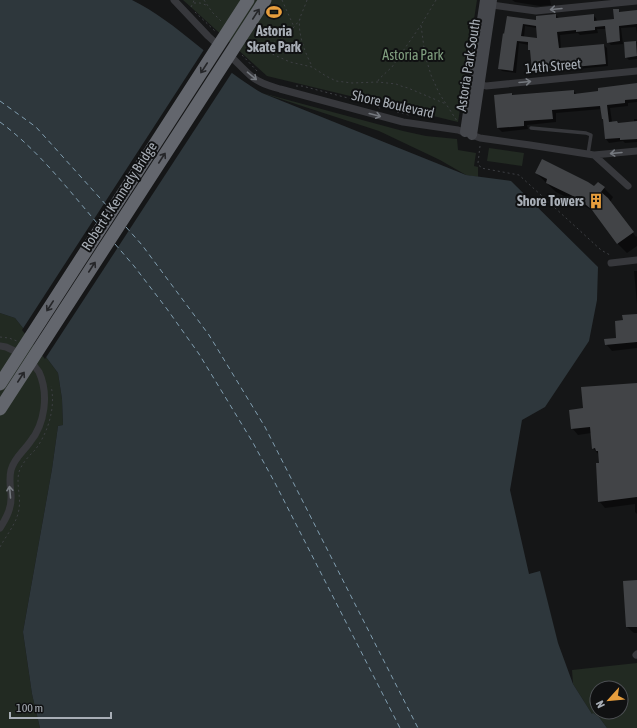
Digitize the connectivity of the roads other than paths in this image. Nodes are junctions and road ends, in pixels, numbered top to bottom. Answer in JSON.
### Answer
{"nodes":[{"id":1,"x":174,"y":0,"type":"edge"},
{"id":2,"x":248,"y":0,"type":"edge"},
{"id":3,"x":265,"y":0,"type":"edge"},
{"id":4,"x":637,"y":1,"type":"edge"},
{"id":5,"x":489,"y":2,"type":"edge"},
{"id":6,"x":637,"y":72,"type":"edge"},
{"id":7,"x":476,"y":83,"type":"junction"},
{"id":8,"x":531,"y":128,"type":"dead end"},
{"id":9,"x":463,"y":130,"type":"junction"},
{"id":10,"x":637,"y":151,"type":"edge"},
{"id":11,"x":591,"y":155,"type":"junction"},
{"id":12,"x":628,"y":186,"type":"dead end"},
{"id":13,"x":611,"y":259,"type":"road end"},
{"id":14,"x":637,"y":260,"type":"edge"},
{"id":15,"x":0,"y":346,"type":"edge"},
{"id":16,"x":0,"y":384,"type":"edge"},
{"id":17,"x":0,"y":409,"type":"edge"},
{"id":18,"x":0,"y":528,"type":"edge"}],
"edges":[{"from":1,"to":9,"type":"street","name":"Shore Boulevard","one_way":true},
{"from":2,"to":16,"type":"highway","name":"Robert F. Kennedy Bridge","one_way":true,"bridge":true},
{"from":17,"to":3,"type":"highway","name":"Robert F. Kennedy Bridge","one_way":true,"bridge":true},
{"from":4,"to":5,"type":"street","one_way":true},
{"from":5,"to":7,"type":"street","name":"Astoria Park South"},
{"from":7,"to":6,"type":"street","name":"14th Street","one_way":true},
{"from":7,"to":9,"type":"street","name":"Astoria Park South"},
{"from":8,"to":11,"type":"lane"},
{"from":9,"to":11,"type":"street","name":"Shore Boulevard"},
{"from":10,"to":11,"type":"street","name":"Shore Boulevard","one_way":true},
{"from":11,"to":12,"type":"street"},
{"from":13,"to":14,"type":"street"},
{"from":18,"to":15,"type":"street","one_way":true}]}
